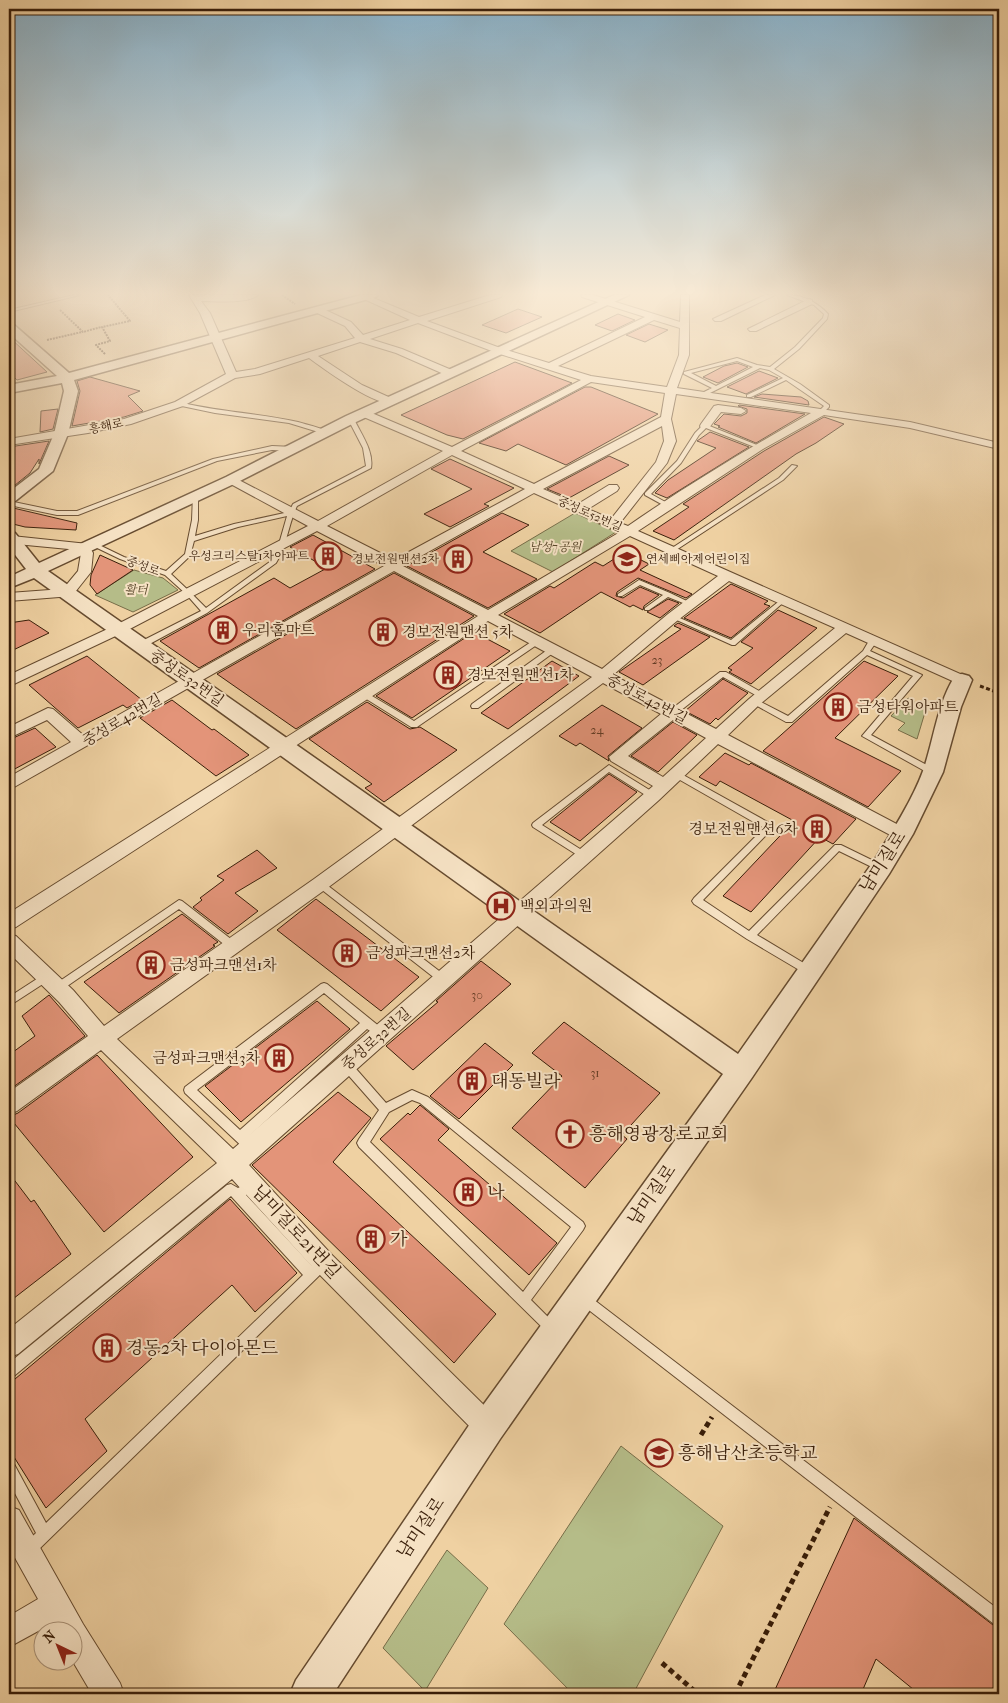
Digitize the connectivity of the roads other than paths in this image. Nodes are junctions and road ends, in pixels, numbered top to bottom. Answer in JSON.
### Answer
{"nodes":[{"id":1,"x":63,"y":374,"type":"edge"},
{"id":2,"x":80,"y":374,"type":"edge"},
{"id":3,"x":236,"y":374,"type":"edge"},
{"id":4,"x":339,"y":374,"type":"edge"},
{"id":5,"x":447,"y":374,"type":"edge"},
{"id":6,"x":574,"y":374,"type":"edge"},
{"id":7,"x":677,"y":374,"type":"edge"},
{"id":8,"x":689,"y":374,"type":"edge"},
{"id":9,"x":742,"y":374,"type":"edge"},
{"id":10,"x":780,"y":374,"type":"edge"},
{"id":11,"x":232,"y":375,"type":"joint"},
{"id":12,"x":67,"y":378,"type":"junction"},
{"id":13,"x":787,"y":378,"type":"junction"},
{"id":14,"x":590,"y":379,"type":"junction"},
{"id":15,"x":716,"y":388,"type":"junction"},
{"id":16,"x":9,"y":389,"type":"edge"},
{"id":17,"x":671,"y":390,"type":"junction"},
{"id":18,"x":702,"y":395,"type":"junction"},
{"id":19,"x":748,"y":396,"type":"dead end"},
{"id":20,"x":389,"y":401,"type":"junction"},
{"id":21,"x":179,"y":404,"type":"junction"},
{"id":22,"x":821,"y":412,"type":"junction"},
{"id":23,"x":752,"y":413,"type":"dead end"},
{"id":24,"x":357,"y":416,"type":"junction"},
{"id":25,"x":666,"y":419,"type":"junction"},
{"id":26,"x":705,"y":426,"type":"junction"},
{"id":27,"x":325,"y":432,"type":"junction"},
{"id":28,"x":61,"y":434,"type":"junction"},
{"id":29,"x":9,"y":442,"type":"edge"},
{"id":30,"x":999,"y":446,"type":"edge"},
{"id":31,"x":760,"y":447,"type":"junction"},
{"id":32,"x":295,"y":449,"type":"junction"},
{"id":33,"x":452,"y":451,"type":"junction"},
{"id":34,"x":794,"y":466,"type":"dead end"},
{"id":35,"x":231,"y":480,"type":"junction"},
{"id":36,"x":532,"y":488,"type":"junction"},
{"id":37,"x":613,"y":488,"type":"dead end"},
{"id":38,"x":195,"y":496,"type":"junction"},
{"id":39,"x":9,"y":501,"type":"edge"},
{"id":40,"x":667,"y":505,"type":"junction"},
{"id":41,"x":579,"y":509,"type":"junction"},
{"id":42,"x":291,"y":513,"type":"junction"},
{"id":43,"x":613,"y":524,"type":"junction"},
{"id":44,"x":318,"y":526,"type":"junction"},
{"id":45,"x":630,"y":532,"type":"junction"},
{"id":46,"x":193,"y":539,"type":"junction"},
{"id":47,"x":10,"y":540,"type":"edge"},
{"id":48,"x":281,"y":544,"type":"junction"},
{"id":49,"x":88,"y":546,"type":"junction"},
{"id":50,"x":671,"y":551,"type":"junction"},
{"id":51,"x":391,"y":566,"type":"junction"},
{"id":52,"x":264,"y":570,"type":"joint"},
{"id":53,"x":36,"y":571,"type":"junction"},
{"id":54,"x":167,"y":574,"type":"junction"},
{"id":55,"x":728,"y":575,"type":"junction"},
{"id":56,"x":9,"y":583,"type":"edge"},
{"id":57,"x":67,"y":593,"type":"junction"},
{"id":58,"x":188,"y":593,"type":"junction"},
{"id":59,"x":668,"y":594,"type":"junction"},
{"id":60,"x":620,"y":595,"type":"dead end"},
{"id":61,"x":9,"y":597,"type":"edge"},
{"id":62,"x":783,"y":600,"type":"junction"},
{"id":63,"x":690,"y":604,"type":"junction"},
{"id":64,"x":647,"y":609,"type":"dead end"},
{"id":65,"x":205,"y":612,"type":"junction"},
{"id":66,"x":487,"y":616,"type":"junction"},
{"id":67,"x":673,"y":617,"type":"junction"},
{"id":68,"x":846,"y":627,"type":"junction"},
{"id":69,"x":119,"y":629,"type":"junction"},
{"id":70,"x":873,"y":640,"type":"junction"},
{"id":71,"x":537,"y":642,"type":"junction"},
{"id":72,"x":141,"y":645,"type":"junction"},
{"id":73,"x":553,"y":650,"type":"junction"},
{"id":74,"x":866,"y":652,"type":"junction"},
{"id":75,"x":603,"y":676,"type":"junction"},
{"id":76,"x":191,"y":680,"type":"junction"},
{"id":77,"x":962,"y":680,"type":"joint"},
{"id":78,"x":9,"y":682,"type":"edge"},
{"id":79,"x":364,"y":695,"type":"junction"},
{"id":80,"x":758,"y":698,"type":"junction"},
{"id":81,"x":475,"y":706,"type":"dead end"},
{"id":82,"x":672,"y":713,"type":"junction"},
{"id":83,"x":9,"y":733,"type":"edge"},
{"id":84,"x":716,"y":735,"type":"junction"},
{"id":85,"x":82,"y":743,"type":"junction"},
{"id":86,"x":283,"y":746,"type":"junction"},
{"id":87,"x":933,"y":772,"type":"junction"},
{"id":88,"x":9,"y":784,"type":"edge"},
{"id":89,"x":664,"y":785,"type":"junction"},
{"id":90,"x":397,"y":827,"type":"junction"},
{"id":91,"x":902,"y":834,"type":"junction"},
{"id":92,"x":584,"y":856,"type":"junction"},
{"id":93,"x":881,"y":868,"type":"junction"},
{"id":94,"x":320,"y":884,"type":"junction"},
{"id":95,"x":519,"y":914,"type":"junction"},
{"id":96,"x":9,"y":922,"type":"edge"},
{"id":97,"x":750,"y":936,"type":"junction"},
{"id":98,"x":9,"y":941,"type":"edge"},
{"id":99,"x":233,"y":946,"type":"junction"},
{"id":100,"x":809,"y":971,"type":"junction"},
{"id":101,"x":444,"y":980,"type":"junction"},
{"id":102,"x":51,"y":982,"type":"junction"},
{"id":103,"x":9,"y":1002,"type":"edge"},
{"id":104,"x":374,"y":1029,"type":"junction"},
{"id":105,"x":102,"y":1038,"type":"junction"},
{"id":106,"x":346,"y":1065,"type":"junction"},
{"id":107,"x":740,"y":1071,"type":"junction"},
{"id":108,"x":9,"y":1104,"type":"edge"},
{"id":109,"x":385,"y":1109,"type":"junction"},
{"id":110,"x":246,"y":1142,"type":"junction"},
{"id":111,"x":233,"y":1164,"type":"junction"},
{"id":112,"x":245,"y":1190,"type":"junction"},
{"id":113,"x":318,"y":1269,"type":"junction"},
{"id":114,"x":580,"y":1296,"type":"junction"},
{"id":115,"x":523,"y":1301,"type":"junction"},
{"id":116,"x":555,"y":1332,"type":"junction"},
{"id":117,"x":9,"y":1346,"type":"edge"},
{"id":118,"x":9,"y":1371,"type":"edge"},
{"id":119,"x":488,"y":1427,"type":"junction"},
{"id":120,"x":9,"y":1469,"type":"edge"},
{"id":121,"x":9,"y":1520,"type":"edge"},
{"id":122,"x":35,"y":1543,"type":"junction"},
{"id":123,"x":56,"y":1605,"type":"junction"},
{"id":124,"x":999,"y":1619,"type":"edge"},
{"id":125,"x":65,"y":1620,"type":"edge"},
{"id":126,"x":9,"y":1632,"type":"edge"},
{"id":127,"x":82,"y":1649,"type":"edge"},
{"id":128,"x":109,"y":1694,"type":"edge"},
{"id":129,"x":310,"y":1694,"type":"edge"}],
"edges":[{"from":1,"to":12,"type":"street"},
{"from":2,"to":12,"type":"street"},
{"from":3,"to":11,"type":"street"},
{"from":4,"to":20,"type":"street"},
{"from":5,"to":20,"type":"street"},
{"from":6,"to":14,"type":"street"},
{"from":7,"to":17,"type":"street"},
{"from":8,"to":15,"type":"lane"},
{"from":9,"to":15,"type":"lane"},
{"from":10,"to":13,"type":"lane"},
{"from":11,"to":21,"type":"street","name":"흥해로"},
{"from":12,"to":16,"type":"street"},
{"from":12,"to":28,"type":"street"},
{"from":13,"to":19,"type":"lane"},
{"from":13,"to":22,"type":"lane"},
{"from":14,"to":17,"type":"street"},
{"from":14,"to":33,"type":"street"},
{"from":15,"to":18,"type":"lane"},
{"from":17,"to":18,"type":"street"},
{"from":17,"to":25,"type":"street"},
{"from":18,"to":22,"type":"street"},
{"from":20,"to":24,"type":"street"},
{"from":21,"to":27,"type":"lane"},
{"from":21,"to":28,"type":"street","name":"흥해로"},
{"from":22,"to":30,"type":"street"},
{"from":22,"to":31,"type":"street"},
{"from":23,"to":26,"type":"street"},
{"from":24,"to":27,"type":"street"},
{"from":24,"to":33,"type":"street","name":"중성로52번길"},
{"from":24,"to":42,"type":"lane"},
{"from":25,"to":36,"type":"street"},
{"from":25,"to":43,"type":"street"},
{"from":26,"to":31,"type":"lane"},
{"from":26,"to":40,"type":"lane"},
{"from":27,"to":32,"type":"street"},
{"from":28,"to":29,"type":"street","name":"흥해로"},
{"from":28,"to":39,"type":"street"},
{"from":31,"to":40,"type":"street"},
{"from":32,"to":35,"type":"street"},
{"from":32,"to":39,"type":"lane"},
{"from":33,"to":36,"type":"street","name":"중성로52번길"},
{"from":33,"to":44,"type":"street"},
{"from":34,"to":50,"type":"lane"},
{"from":35,"to":38,"type":"street"},
{"from":35,"to":42,"type":"street","name":"중성로42번길"},
{"from":36,"to":41,"type":"street","name":"중성로52번길"},
{"from":36,"to":51,"type":"street"},
{"from":37,"to":41,"type":"street"},
{"from":38,"to":46,"type":"lane","name":"중성로"},
{"from":38,"to":49,"type":"street"},
{"from":40,"to":45,"type":"street"},
{"from":41,"to":43,"type":"street","name":"중성로52번길"},
{"from":42,"to":44,"type":"street","name":"중성로42번길"},
{"from":42,"to":46,"type":"lane"},
{"from":42,"to":48,"type":"lane"},
{"from":43,"to":45,"type":"street","name":"중성로52번길"},
{"from":44,"to":48,"type":"street"},
{"from":44,"to":51,"type":"street","name":"중성로42번길"},
{"from":45,"to":50,"type":"street","name":"중성로52번길"},
{"from":45,"to":66,"type":"street"},
{"from":46,"to":54,"type":"lane","name":"중성로"},
{"from":47,"to":49,"type":"street"},
{"from":47,"to":53,"type":"street","name":"중성로32번길"},
{"from":48,"to":52,"type":"lane"},
{"from":48,"to":58,"type":"street"},
{"from":49,"to":53,"type":"street"},
{"from":49,"to":54,"type":"lane","name":"중성로"},
{"from":49,"to":57,"type":"street"},
{"from":50,"to":55,"type":"street","name":"중성로52번길"},
{"from":51,"to":66,"type":"street","name":"중성로42번길"},
{"from":51,"to":76,"type":"street","name":"중성로42번길"},
{"from":52,"to":65,"type":"lane","name":"중성로32번길"},
{"from":53,"to":56,"type":"street"},
{"from":53,"to":57,"type":"street","name":"중성로32번길"},
{"from":54,"to":58,"type":"lane"},
{"from":55,"to":62,"type":"street","name":"중성로52번길"},
{"from":55,"to":63,"type":"street"},
{"from":57,"to":61,"type":"street"},
{"from":57,"to":69,"type":"street","name":"중성로32번길"},
{"from":58,"to":65,"type":"lane"},
{"from":58,"to":69,"type":"street"},
{"from":59,"to":60,"type":"lane"},
{"from":59,"to":63,"type":"lane"},
{"from":59,"to":64,"type":"lane"},
{"from":62,"to":67,"type":"lane"},
{"from":62,"to":68,"type":"street","name":"중성로52번길"},
{"from":63,"to":67,"type":"street"},
{"from":65,"to":72,"type":"lane","name":"중성로32번길"},
{"from":66,"to":71,"type":"street","name":"중성로42번길"},
{"from":66,"to":79,"type":"street"},
{"from":67,"to":75,"type":"street"},
{"from":68,"to":70,"type":"street","name":"중성로52번길"},
{"from":68,"to":80,"type":"street"},
{"from":69,"to":72,"type":"street","name":"중성로32번길"},
{"from":69,"to":78,"type":"street"},
{"from":70,"to":74,"type":"lane"},
{"from":70,"to":77,"type":"street","name":"중성로52번길"},
{"from":71,"to":73,"type":"street","name":"중성로42번길"},
{"from":71,"to":79,"type":"lane"},
{"from":72,"to":76,"type":"street","name":"중성로32번길"},
{"from":73,"to":75,"type":"street","name":"중성로42번길"},
{"from":73,"to":81,"type":"lane"},
{"from":74,"to":80,"type":"lane"},
{"from":74,"to":87,"type":"lane"},
{"from":75,"to":82,"type":"street","name":"중성로42번길"},
{"from":75,"to":90,"type":"street"},
{"from":76,"to":85,"type":"street","name":"중성로42번길"},
{"from":76,"to":86,"type":"street","name":"중성로32번길"},
{"from":77,"to":87,"type":"street","name":"남미질로"},
{"from":79,"to":86,"type":"street"},
{"from":80,"to":82,"type":"lane"},
{"from":80,"to":84,"type":"street"},
{"from":82,"to":84,"type":"street","name":"중성로42번길"},
{"from":82,"to":89,"type":"street"},
{"from":83,"to":85,"type":"street"},
{"from":84,"to":89,"type":"street","name":"중성로32번길"},
{"from":84,"to":91,"type":"street","name":"중성로42번길"},
{"from":85,"to":88,"type":"street","name":"중성로42번길"},
{"from":86,"to":90,"type":"street","name":"중성로32번길"},
{"from":86,"to":96,"type":"street"},
{"from":87,"to":91,"type":"street","name":"남미질로"},
{"from":89,"to":92,"type":"street","name":"중성로32번길"},
{"from":89,"to":92,"type":"lane"},
{"from":89,"to":97,"type":"lane"},
{"from":90,"to":94,"type":"street"},
{"from":90,"to":95,"type":"street","name":"중성로32번길"},
{"from":91,"to":93,"type":"street","name":"남미질로"},
{"from":92,"to":95,"type":"street","name":"중성로32번길"},
{"from":93,"to":97,"type":"lane"},
{"from":93,"to":100,"type":"street","name":"남미질로"},
{"from":94,"to":99,"type":"street"},
{"from":94,"to":101,"type":"lane"},
{"from":95,"to":101,"type":"street","name":"중성로32번길"},
{"from":95,"to":107,"type":"street","name":"중성로32번길"},
{"from":97,"to":100,"type":"lane"},
{"from":98,"to":102,"type":"street","name":"남미질로21번길"},
{"from":99,"to":102,"type":"lane"},
{"from":99,"to":105,"type":"street"},
{"from":100,"to":107,"type":"street","name":"남미질로"},
{"from":101,"to":104,"type":"street","name":"중성로32번길"},
{"from":102,"to":103,"type":"lane"},
{"from":102,"to":105,"type":"street","name":"남미질로21번길"},
{"from":104,"to":106,"type":"street","name":"중성로32번길"},
{"from":104,"to":110,"type":"lane"},
{"from":104,"to":110,"type":"lane"},
{"from":105,"to":108,"type":"street"},
{"from":105,"to":111,"type":"street","name":"남미질로21번길"},
{"from":106,"to":109,"type":"lane"},
{"from":106,"to":110,"type":"street","name":"중성로32번길"},
{"from":107,"to":114,"type":"street","name":"남미질로"},
{"from":109,"to":115,"type":"lane"},
{"from":109,"to":115,"type":"lane"},
{"from":110,"to":111,"type":"street","name":"중성로32번길"},
{"from":111,"to":112,"type":"street","name":"남미질로21번길"},
{"from":111,"to":117,"type":"street","name":"중성로32번길"},
{"from":112,"to":113,"type":"street","name":"남미질로21번길"},
{"from":112,"to":118,"type":"lane"},
{"from":113,"to":119,"type":"street","name":"남미질로21번길"},
{"from":113,"to":122,"type":"lane"},
{"from":114,"to":116,"type":"street","name":"남미질로"},
{"from":114,"to":124,"type":"lane"},
{"from":115,"to":116,"type":"lane"},
{"from":116,"to":119,"type":"street","name":"남미질로"},
{"from":119,"to":129,"type":"street","name":"남미질로"},
{"from":120,"to":122,"type":"lane"},
{"from":121,"to":122,"type":"street"},
{"from":122,"to":123,"type":"street"},
{"from":123,"to":125,"type":"street"},
{"from":123,"to":126,"type":"street"},
{"from":127,"to":128,"type":"street"}]}
